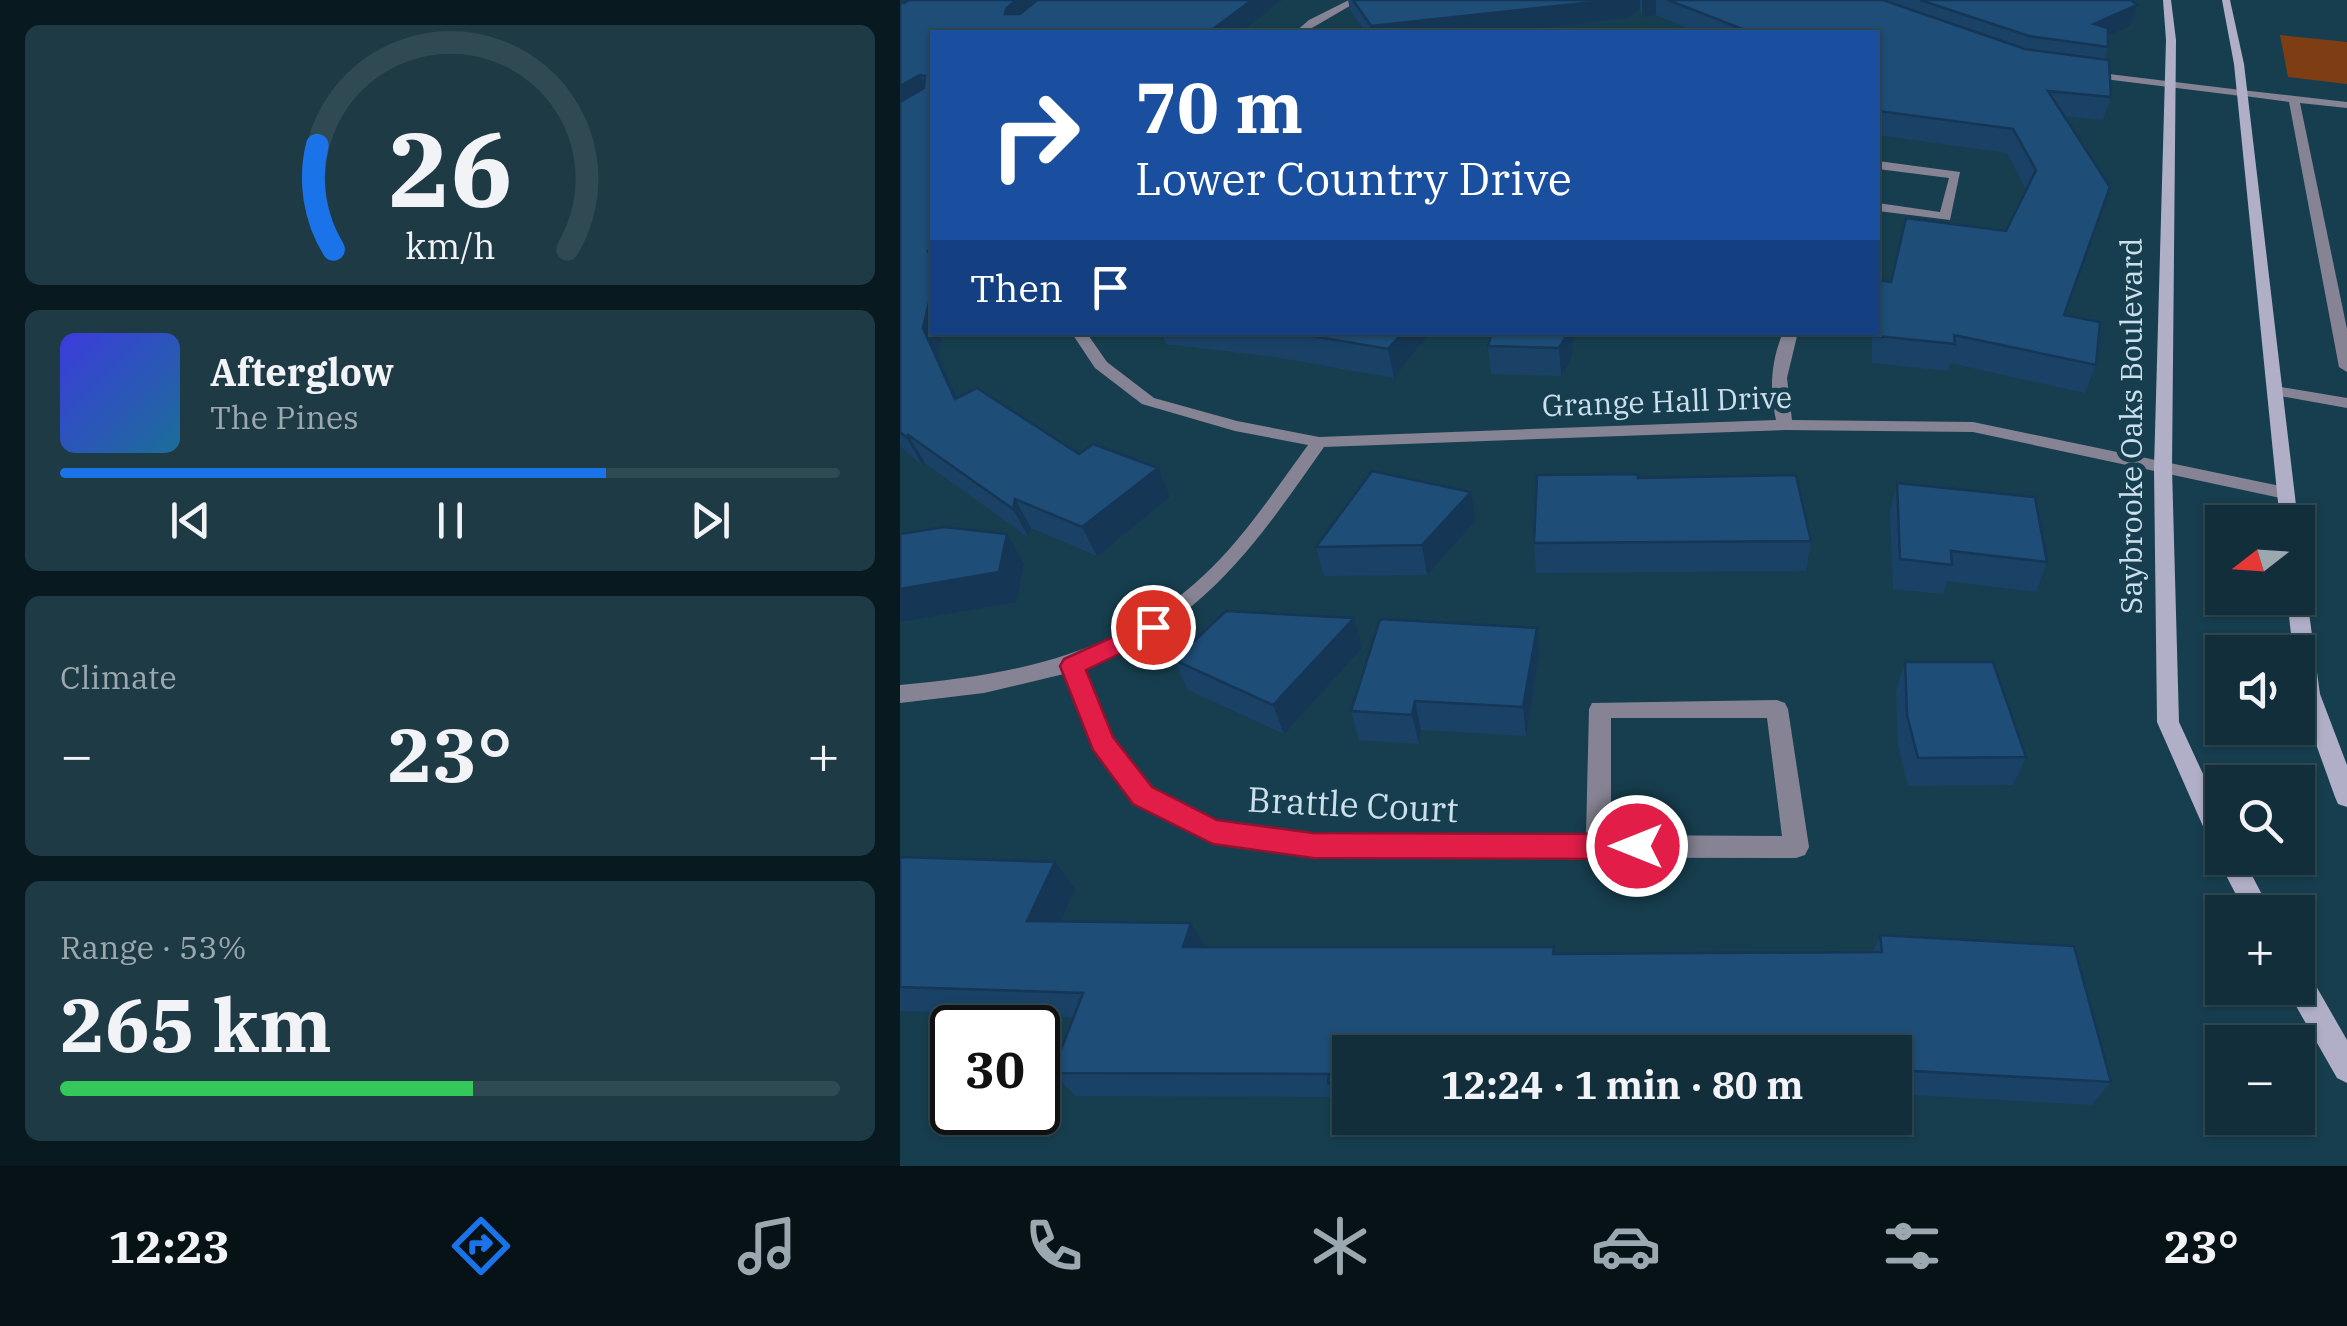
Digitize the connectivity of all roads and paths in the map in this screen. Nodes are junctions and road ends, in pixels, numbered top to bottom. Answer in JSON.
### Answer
{"nodes":[{"id":1,"x":1356,"y":0,"type":"edge"},
{"id":2,"x":2166,"y":0,"type":"edge"},
{"id":3,"x":2226,"y":0,"type":"edge"},
{"id":4,"x":1302,"y":30,"type":"edge"},
{"id":5,"x":2068,"y":72,"type":"edge"},
{"id":6,"x":2170,"y":84,"type":"junction"},
{"id":7,"x":2242,"y":93,"type":"junction"},
{"id":8,"x":2294,"y":99,"type":"junction"},
{"id":9,"x":2347,"y":105,"type":"edge"},
{"id":10,"x":1880,"y":164,"type":"edge"},
{"id":11,"x":1880,"y":207,"type":"edge"},
{"id":12,"x":1080,"y":335,"type":"edge"},
{"id":13,"x":1790,"y":335,"type":"edge"},
{"id":14,"x":2347,"y":366,"type":"edge"},
{"id":15,"x":2275,"y":391,"type":"junction"},
{"id":16,"x":2347,"y":403,"type":"edge"},
{"id":17,"x":1785,"y":425,"type":"junction"},
{"id":18,"x":1319,"y":442,"type":"junction"},
{"id":19,"x":2163,"y":468,"type":"junction"},
{"id":20,"x":2286,"y":493,"type":"junction"},
{"id":21,"x":2287,"y":505,"type":"edge"},
{"id":22,"x":2300,"y":615,"type":"edge"},
{"id":23,"x":1072,"y":666,"type":"junction"},
{"id":24,"x":900,"y":694,"type":"edge"},
{"id":25,"x":2347,"y":798,"type":"edge"},
{"id":26,"x":2205,"y":804,"type":"edge"},
{"id":27,"x":1598,"y":846,"type":"junction"},
{"id":28,"x":2311,"y":1005,"type":"edge"},
{"id":29,"x":2347,"y":1068,"type":"edge"}],
"edges":[{"from":1,"to":4,"type":"street"},
{"from":2,"to":6,"type":"street","name":"Saybrooke Oaks Boulevard"},
{"from":3,"to":7,"type":"street"},
{"from":5,"to":6,"type":"street"},
{"from":6,"to":7,"type":"street"},
{"from":6,"to":19,"type":"street","name":"Saybrooke Oaks Boulevard"},
{"from":7,"to":8,"type":"street"},
{"from":7,"to":15,"type":"street"},
{"from":8,"to":9,"type":"street"},
{"from":8,"to":14,"type":"street"},
{"from":10,"to":11,"type":"street"},
{"from":12,"to":18,"type":"street","name":"Grange Hall Drive"},
{"from":13,"to":17,"type":"street"},
{"from":15,"to":16,"type":"street"},
{"from":15,"to":20,"type":"street"},
{"from":17,"to":18,"type":"street","name":"Grange Hall Drive"},
{"from":17,"to":19,"type":"street","name":"Grange Hall Drive"},
{"from":18,"to":23,"type":"street"},
{"from":19,"to":20,"type":"street","name":"Grange Hall Drive"},
{"from":19,"to":26,"type":"street","name":"Saybrooke Oaks Boulevard"},
{"from":20,"to":21,"type":"street"},
{"from":22,"to":25,"type":"street"},
{"from":23,"to":24,"type":"street"},
{"from":23,"to":27,"type":"street","name":"Brattle Court"},
{"from":27,"to":27,"type":"street","name":"Brattle Court"},
{"from":28,"to":29,"type":"street"}]}
